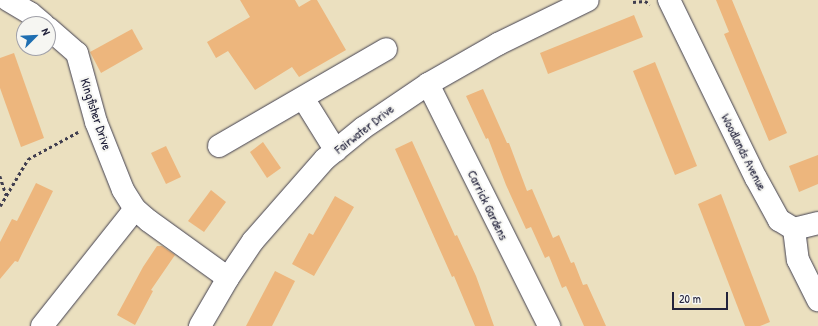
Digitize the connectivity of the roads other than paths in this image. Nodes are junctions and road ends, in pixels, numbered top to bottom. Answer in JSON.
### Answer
{"nodes":[{"id":1,"x":8,"y":0,"type":"edge"},
{"id":2,"x":588,"y":0,"type":"edge"},
{"id":3,"x":669,"y":0,"type":"edge"},
{"id":4,"x":34,"y":16,"type":"edge"},
{"id":5,"x":56,"y":35,"type":"edge"},
{"id":6,"x":386,"y":49,"type":"dead end"},
{"id":7,"x":428,"y":84,"type":"junction"},
{"id":8,"x":303,"y":98,"type":"junction"},
{"id":9,"x":219,"y":146,"type":"dead end"},
{"id":10,"x":336,"y":151,"type":"junction"},
{"id":11,"x":134,"y":209,"type":"junction"},
{"id":12,"x":818,"y":222,"type":"edge"},
{"id":13,"x":794,"y":229,"type":"junction"},
{"id":14,"x":228,"y":278,"type":"junction"},
{"id":15,"x":818,"y":300,"type":"edge"},
{"id":16,"x":42,"y":326,"type":"edge"},
{"id":17,"x":200,"y":326,"type":"edge"},
{"id":18,"x":548,"y":326,"type":"edge"}],
"edges":[{"from":1,"to":4,"type":"street"},
{"from":2,"to":7,"type":"street","name":"Fairwater Drive"},
{"from":3,"to":13,"type":"street","name":"Woodlands Avenue"},
{"from":5,"to":11,"type":"street","name":"Kingfisher Drive"},
{"from":6,"to":8,"type":"street"},
{"from":7,"to":10,"type":"street","name":"Fairwater Drive"},
{"from":7,"to":18,"type":"street","name":"Carrick Gardens"},
{"from":8,"to":9,"type":"street"},
{"from":8,"to":10,"type":"street"},
{"from":10,"to":14,"type":"street","name":"Fairwater Drive"},
{"from":11,"to":14,"type":"street","name":"Kingfisher Drive"},
{"from":11,"to":16,"type":"street"},
{"from":12,"to":13,"type":"street"},
{"from":13,"to":15,"type":"street"},
{"from":14,"to":17,"type":"street","name":"Fairwater Drive"}]}
